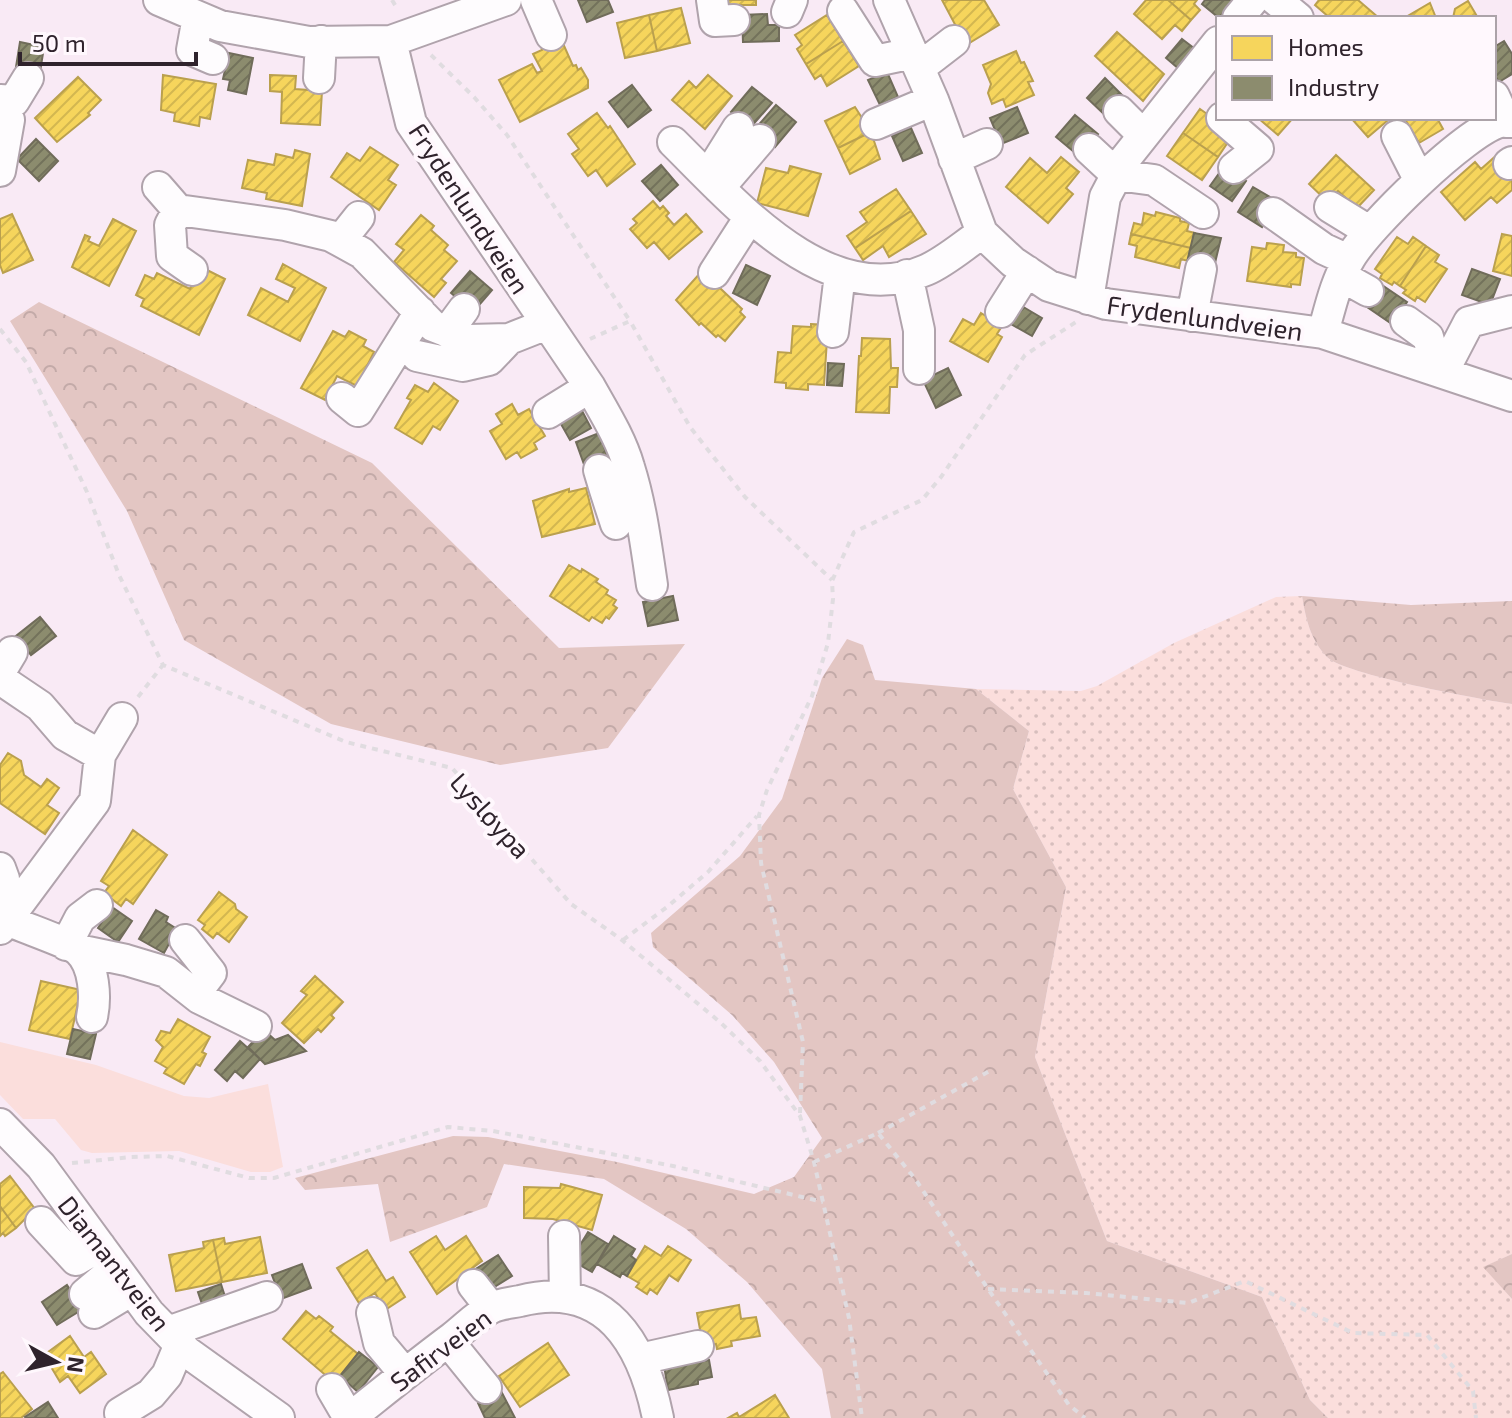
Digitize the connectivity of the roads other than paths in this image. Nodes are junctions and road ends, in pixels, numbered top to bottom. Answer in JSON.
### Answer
{"nodes":[{"id":1,"x":159,"y":0,"type":"edge"},
{"id":2,"x":506,"y":0,"type":"edge"},
{"id":3,"x":536,"y":0,"type":"edge"},
{"id":4,"x":712,"y":0,"type":"edge"},
{"id":5,"x":889,"y":0,"type":"edge"},
{"id":6,"x":1253,"y":0,"type":"edge"},
{"id":7,"x":1276,"y":0,"type":"edge"},
{"id":8,"x":843,"y":11,"type":"dead end"},
{"id":9,"x":1240,"y":16,"type":"edge"},
{"id":10,"x":1296,"y":16,"type":"edge"},
{"id":11,"x":198,"y":17,"type":"junction"},
{"id":12,"x":734,"y":20,"type":"dead end"},
{"id":13,"x":551,"y":35,"type":"dead end"},
{"id":14,"x":401,"y":38,"type":"junction"},
{"id":15,"x":321,"y":41,"type":"junction"},
{"id":16,"x":954,"y":41,"type":"dead end"},
{"id":17,"x":1216,"y":46,"type":"edge"},
{"id":18,"x":213,"y":59,"type":"dead end"},
{"id":19,"x":916,"y":61,"type":"junction"},
{"id":20,"x":1200,"y":77,"type":"edge"},
{"id":21,"x":28,"y":78,"type":"dead end"},
{"id":22,"x":319,"y":78,"type":"dead end"},
{"id":23,"x":0,"y":100,"type":"edge"},
{"id":24,"x":933,"y":100,"type":"junction"},
{"id":25,"x":1216,"y":108,"type":"edge"},
{"id":26,"x":0,"y":109,"type":"edge"},
{"id":27,"x":1119,"y":111,"type":"dead end"},
{"id":28,"x":1507,"y":116,"type":"edge"},
{"id":29,"x":1225,"y":120,"type":"edge"},
{"id":30,"x":876,"y":124,"type":"dead end"},
{"id":31,"x":749,"y":134,"type":"dead end"},
{"id":32,"x":1143,"y":135,"type":"junction"},
{"id":33,"x":1397,"y":136,"type":"dead end"},
{"id":34,"x":673,"y":142,"type":"dead end"},
{"id":35,"x":987,"y":144,"type":"dead end"},
{"id":36,"x":1089,"y":149,"type":"dead end"},
{"id":37,"x":954,"y":159,"type":"junction"},
{"id":38,"x":1234,"y":168,"type":"dead end"},
{"id":39,"x":0,"y":171,"type":"edge"},
{"id":40,"x":1117,"y":175,"type":"junction"},
{"id":41,"x":1420,"y":181,"type":"junction"},
{"id":42,"x":713,"y":182,"type":"junction"},
{"id":43,"x":158,"y":187,"type":"dead end"},
{"id":44,"x":1330,"y":207,"type":"dead end"},
{"id":45,"x":178,"y":210,"type":"junction"},
{"id":46,"x":1203,"y":213,"type":"dead end"},
{"id":47,"x":1273,"y":213,"type":"dead end"},
{"id":48,"x":359,"y":217,"type":"dead end"},
{"id":49,"x":750,"y":217,"type":"junction"},
{"id":50,"x":1369,"y":231,"type":"junction"},
{"id":51,"x":982,"y":233,"type":"junction"},
{"id":52,"x":340,"y":241,"type":"junction"},
{"id":53,"x":1344,"y":268,"type":"junction"},
{"id":54,"x":1201,"y":269,"type":"dead end"},
{"id":55,"x":192,"y":270,"type":"dead end"},
{"id":56,"x":1027,"y":271,"type":"junction"},
{"id":57,"x":714,"y":273,"type":"dead end"},
{"id":58,"x":840,"y":274,"type":"junction"},
{"id":59,"x":907,"y":275,"type":"junction"},
{"id":60,"x":1368,"y":291,"type":"dead end"},
{"id":61,"x":1097,"y":302,"type":"junction"},
{"id":62,"x":1512,"y":311,"type":"edge"},
{"id":63,"x":420,"y":312,"type":"junction"},
{"id":64,"x":1001,"y":312,"type":"dead end"},
{"id":65,"x":1192,"y":316,"type":"junction"},
{"id":66,"x":1406,"y":321,"type":"dead end"},
{"id":67,"x":547,"y":324,"type":"junction"},
{"id":68,"x":833,"y":332,"type":"dead end"},
{"id":69,"x":1323,"y":333,"type":"junction"},
{"id":70,"x":509,"y":339,"type":"junction"},
{"id":71,"x":417,"y":356,"type":"dead end"},
{"id":72,"x":919,"y":369,"type":"dead end"},
{"id":73,"x":1440,"y":371,"type":"junction"},
{"id":74,"x":590,"y":387,"type":"junction"},
{"id":75,"x":1512,"y":396,"type":"edge"},
{"id":76,"x":342,"y":398,"type":"dead end"},
{"id":77,"x":548,"y":413,"type":"dead end"},
{"id":78,"x":652,"y":585,"type":"dead end"},
{"id":79,"x":4,"y":667,"type":"edge"},
{"id":80,"x":122,"y":718,"type":"road end"},
{"id":81,"x":100,"y":755,"type":"junction"},
{"id":82,"x":2,"y":901,"type":"edge"},
{"id":83,"x":97,"y":905,"type":"dead end"},
{"id":84,"x":185,"y":940,"type":"dead end"},
{"id":85,"x":72,"y":948,"type":"junction"},
{"id":86,"x":195,"y":994,"type":"junction"},
{"id":87,"x":92,"y":1017,"type":"dead end"},
{"id":88,"x":256,"y":1026,"type":"dead end"},
{"id":89,"x":0,"y":1124,"type":"edge"},
{"id":90,"x":41,"y":1222,"type":"dead end"},
{"id":91,"x":564,"y":1236,"type":"dead end"},
{"id":92,"x":116,"y":1268,"type":"junction"},
{"id":93,"x":588,"y":1294,"type":"junction"},
{"id":94,"x":267,"y":1297,"type":"dead end"},
{"id":95,"x":89,"y":1304,"type":"dead end"},
{"id":96,"x":372,"y":1313,"type":"dead end"},
{"id":97,"x":174,"y":1338,"type":"junction"},
{"id":98,"x":448,"y":1341,"type":"junction"},
{"id":99,"x":698,"y":1346,"type":"dead end"},
{"id":100,"x":640,"y":1359,"type":"junction"},
{"id":101,"x":405,"y":1374,"type":"junction"},
{"id":102,"x":486,"y":1388,"type":"dead end"},
{"id":103,"x":332,"y":1389,"type":"dead end"},
{"id":104,"x":120,"y":1413,"type":"dead end"},
{"id":105,"x":359,"y":1415,"type":"edge"},
{"id":106,"x":279,"y":1418,"type":"edge"},
{"id":107,"x":658,"y":1418,"type":"edge"}],
"edges":[{"from":1,"to":11,"type":"street"},
{"from":2,"to":14,"type":"street"},
{"from":3,"to":13,"type":"street"},
{"from":4,"to":12,"type":"street"},
{"from":5,"to":19,"type":"street","name":"Frydenlundveien"},
{"from":6,"to":9,"type":"street"},
{"from":7,"to":10,"type":"street"},
{"from":8,"to":19,"type":"street"},
{"from":11,"to":15,"type":"street"},
{"from":11,"to":18,"type":"street"},
{"from":14,"to":15,"type":"street"},
{"from":14,"to":67,"type":"street","name":"Frydenlundveien"},
{"from":15,"to":22,"type":"street"},
{"from":16,"to":19,"type":"street"},
{"from":17,"to":20,"type":"street","name":"Frydenlundveien"},
{"from":19,"to":24,"type":"street","name":"Frydenlundveien"},
{"from":20,"to":25,"type":"street"},
{"from":20,"to":32,"type":"street","name":"Frydenlundveien"},
{"from":21,"to":23,"type":"street"},
{"from":24,"to":30,"type":"street"},
{"from":24,"to":37,"type":"street","name":"Frydenlundveien"},
{"from":26,"to":39,"type":"street"},
{"from":27,"to":32,"type":"street"},
{"from":28,"to":41,"type":"street","name":"Frydenlundveien"},
{"from":29,"to":38,"type":"street"},
{"from":31,"to":42,"type":"street"},
{"from":32,"to":40,"type":"street","name":"Frydenlundveien"},
{"from":33,"to":41,"type":"street"},
{"from":34,"to":42,"type":"street"},
{"from":35,"to":37,"type":"street"},
{"from":36,"to":40,"type":"street"},
{"from":37,"to":51,"type":"street","name":"Frydenlundveien"},
{"from":40,"to":46,"type":"street"},
{"from":40,"to":61,"type":"street","name":"Frydenlundveien"},
{"from":41,"to":50,"type":"street","name":"Frydenlundveien"},
{"from":42,"to":49,"type":"street"},
{"from":43,"to":45,"type":"street"},
{"from":44,"to":50,"type":"street"},
{"from":45,"to":52,"type":"street","name":"Frydenlundveien"},
{"from":45,"to":55,"type":"street"},
{"from":47,"to":53,"type":"street"},
{"from":48,"to":52,"type":"street"},
{"from":49,"to":57,"type":"street"},
{"from":49,"to":58,"type":"street"},
{"from":50,"to":53,"type":"street","name":"Frydenlundveien"},
{"from":51,"to":56,"type":"street","name":"Frydenlundveien"},
{"from":51,"to":59,"type":"street"},
{"from":52,"to":63,"type":"street","name":"Frydenlundveien"},
{"from":53,"to":60,"type":"street"},
{"from":53,"to":69,"type":"street","name":"Frydenlundveien"},
{"from":54,"to":65,"type":"street"},
{"from":56,"to":61,"type":"street","name":"Frydenlundveien"},
{"from":56,"to":64,"type":"street"},
{"from":58,"to":59,"type":"street"},
{"from":58,"to":68,"type":"street"},
{"from":59,"to":72,"type":"street"},
{"from":61,"to":65,"type":"street","name":"Frydenlundveien"},
{"from":62,"to":73,"type":"street"},
{"from":63,"to":70,"type":"street","name":"Frydenlundveien"},
{"from":63,"to":76,"type":"street"},
{"from":65,"to":69,"type":"street","name":"Frydenlundveien"},
{"from":66,"to":73,"type":"street"},
{"from":67,"to":70,"type":"street","name":"Frydenlundveien"},
{"from":67,"to":74,"type":"street","name":"Frydenlundveien"},
{"from":69,"to":73,"type":"street","name":"Frydenlundveien"},
{"from":70,"to":71,"type":"street"},
{"from":73,"to":75,"type":"street","name":"Frydenlundveien"},
{"from":74,"to":77,"type":"street"},
{"from":74,"to":78,"type":"street","name":"Frydenlundveien"},
{"from":79,"to":81,"type":"street"},
{"from":80,"to":81,"type":"street"},
{"from":81,"to":82,"type":"street"},
{"from":82,"to":85,"type":"street"},
{"from":83,"to":85,"type":"street"},
{"from":84,"to":86,"type":"street"},
{"from":85,"to":86,"type":"street"},
{"from":85,"to":87,"type":"street"},
{"from":86,"to":88,"type":"street"},
{"from":89,"to":92,"type":"street","name":"Diamantveien"},
{"from":90,"to":92,"type":"street"},
{"from":91,"to":93,"type":"street"},
{"from":92,"to":95,"type":"street"},
{"from":92,"to":97,"type":"street","name":"Diamantveien"},
{"from":93,"to":98,"type":"street","name":"Safirveien"},
{"from":93,"to":100,"type":"street"},
{"from":94,"to":97,"type":"street"},
{"from":96,"to":101,"type":"street"},
{"from":97,"to":104,"type":"street"},
{"from":97,"to":106,"type":"street","name":"Diamantveien"},
{"from":98,"to":101,"type":"street","name":"Safirveien"},
{"from":98,"to":102,"type":"street"},
{"from":99,"to":100,"type":"street"},
{"from":100,"to":107,"type":"street"},
{"from":101,"to":105,"type":"street","name":"Safirveien"},
{"from":103,"to":105,"type":"street"}]}
